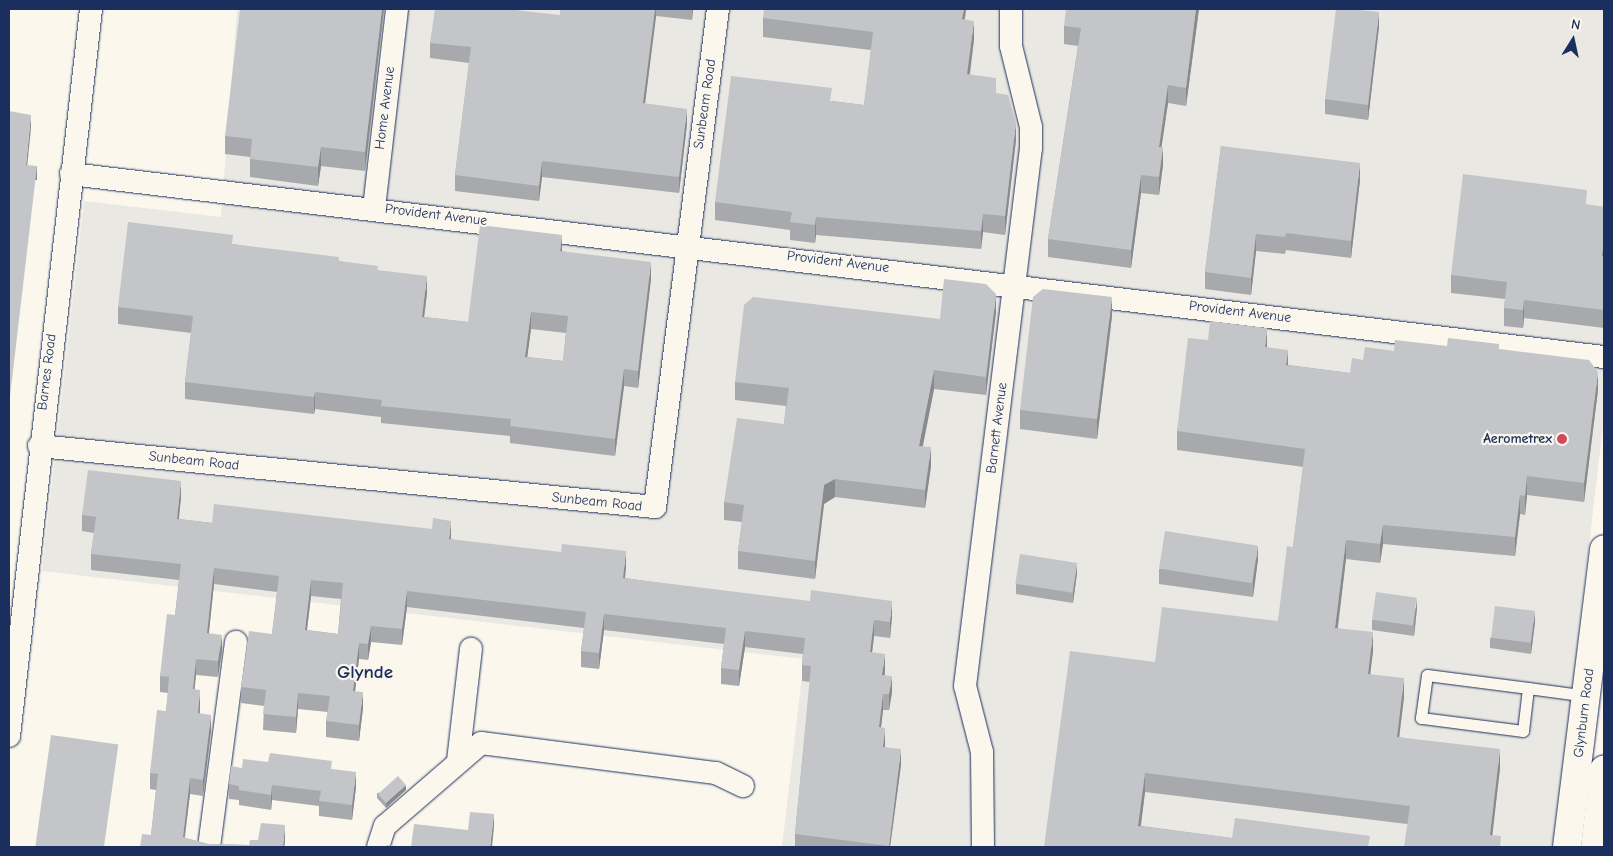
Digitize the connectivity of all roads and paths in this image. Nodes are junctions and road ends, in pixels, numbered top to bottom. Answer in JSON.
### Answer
{"nodes":[{"id":1,"x":92,"y":9,"type":"edge"},
{"id":2,"x":397,"y":9,"type":"edge"},
{"id":3,"x":718,"y":9,"type":"edge"},
{"id":4,"x":1010,"y":9,"type":"edge"},
{"id":5,"x":70,"y":174,"type":"junction"},
{"id":6,"x":374,"y":208,"type":"junction"},
{"id":7,"x":686,"y":244,"type":"junction"},
{"id":8,"x":1016,"y":284,"type":"junction"},
{"id":9,"x":1604,"y":357,"type":"edge"},
{"id":10,"x":39,"y":446,"type":"junction"},
{"id":11,"x":1604,"y":549,"type":"edge"},
{"id":12,"x":1600,"y":627,"type":"edge"},
{"id":13,"x":236,"y":642,"type":"dead end"},
{"id":14,"x":471,"y":649,"type":"dead end"},
{"id":15,"x":1528,"y":688,"type":"junction"},
{"id":16,"x":1587,"y":696,"type":"junction"},
{"id":17,"x":9,"y":736,"type":"edge"},
{"id":18,"x":458,"y":761,"type":"junction"},
{"id":19,"x":1604,"y":777,"type":"edge"},
{"id":20,"x":743,"y":786,"type":"dead end"},
{"id":21,"x":1598,"y":839,"type":"edge"},
{"id":22,"x":209,"y":847,"type":"edge"},
{"id":23,"x":378,"y":847,"type":"edge"},
{"id":24,"x":983,"y":847,"type":"edge"},
{"id":25,"x":1567,"y":847,"type":"edge"}],
"edges":[{"from":1,"to":5,"type":"street","name":"Barnes Road"},
{"from":2,"to":6,"type":"street","name":"Home Avenue"},
{"from":3,"to":7,"type":"street","name":"Sunbeam Road"},
{"from":4,"to":8,"type":"street","name":"Barnett Avenue"},
{"from":5,"to":6,"type":"street","name":"Provident Avenue"},
{"from":5,"to":10,"type":"street","name":"Barnes Road"},
{"from":6,"to":7,"type":"street","name":"Provident Avenue"},
{"from":7,"to":8,"type":"street","name":"Provident Avenue"},
{"from":7,"to":10,"type":"street","name":"Sunbeam Road"},
{"from":8,"to":9,"type":"street","name":"Provident Avenue"},
{"from":8,"to":24,"type":"street","name":"Barnett Avenue"},
{"from":10,"to":17,"type":"street","name":"Barnes Road"},
{"from":11,"to":12,"type":"main road","name":"Glynburn Road"},
{"from":12,"to":16,"type":"main road","name":"Glynburn Road"},
{"from":13,"to":22,"type":"street"},
{"from":14,"to":18,"type":"street"},
{"from":15,"to":15,"type":"lane"},
{"from":15,"to":16,"type":"lane"},
{"from":16,"to":25,"type":"main road","name":"Glynburn Road"},
{"from":18,"to":20,"type":"street"},
{"from":18,"to":23,"type":"street"},
{"from":19,"to":21,"type":"main road"}]}
